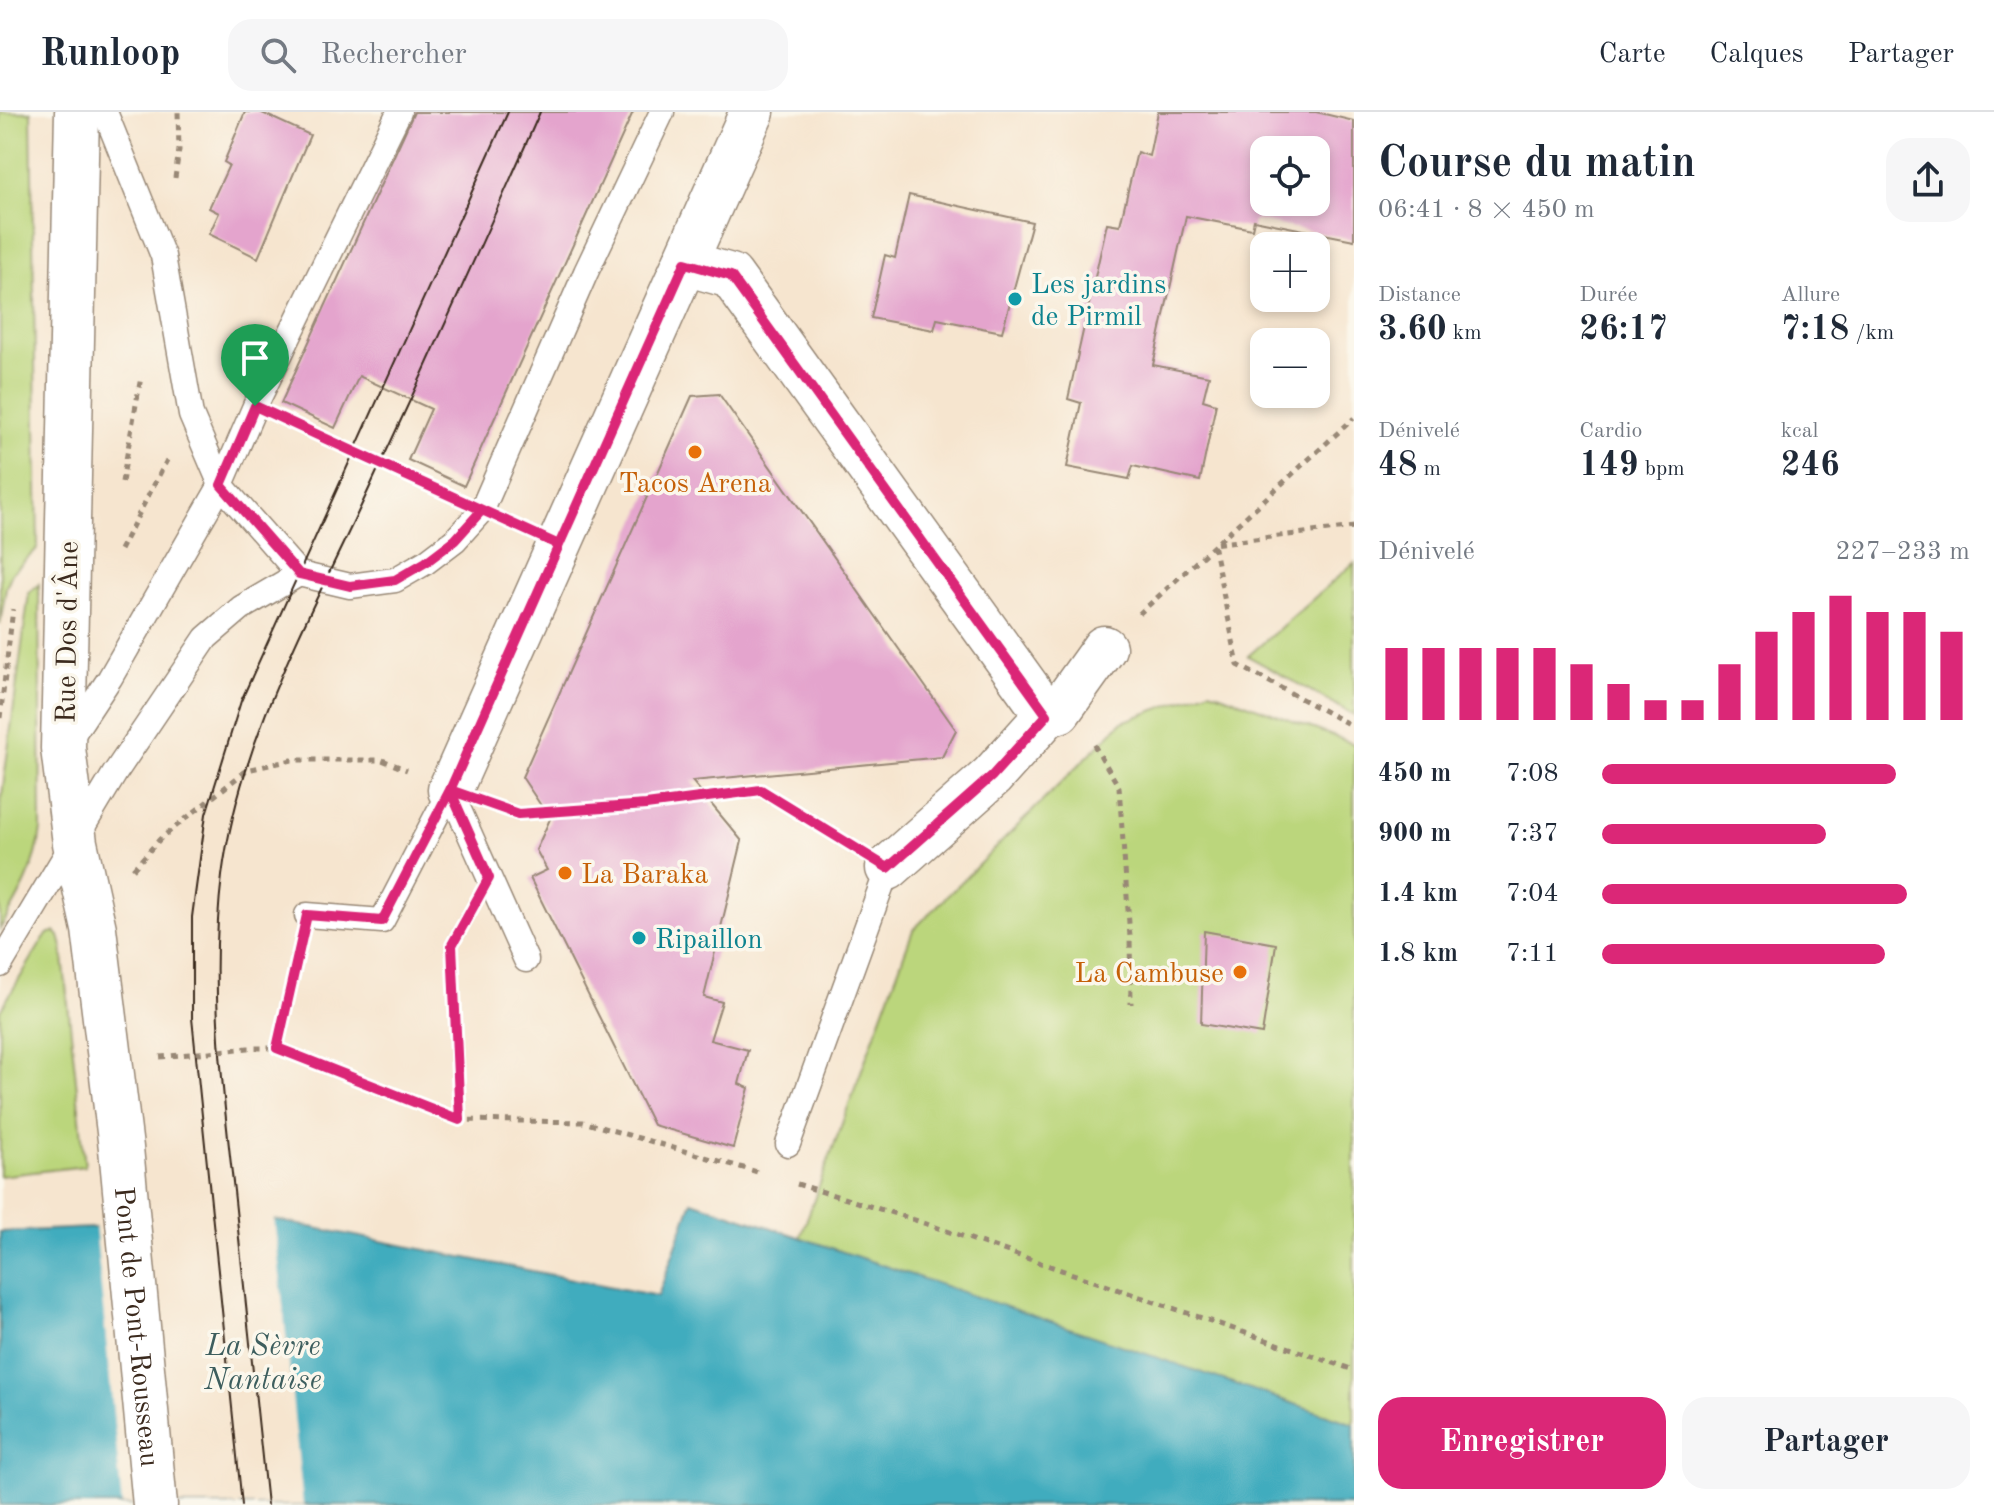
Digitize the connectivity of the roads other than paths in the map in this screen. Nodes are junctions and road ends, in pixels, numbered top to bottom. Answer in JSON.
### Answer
{"nodes":[{"id":1,"x":77,"y":112,"type":"edge"},
{"id":2,"x":105,"y":112,"type":"edge"},
{"id":3,"x":399,"y":112,"type":"edge"},
{"id":4,"x":662,"y":112,"type":"edge"},
{"id":5,"x":752,"y":112,"type":"edge"},
{"id":6,"x":685,"y":263,"type":"junction"},
{"id":7,"x":221,"y":485,"type":"junction"},
{"id":8,"x":299,"y":574,"type":"junction"},
{"id":9,"x":1104,"y":648,"type":"road end"},
{"id":10,"x":1053,"y":713,"type":"junction"},
{"id":11,"x":63,"y":748,"type":"junction"},
{"id":12,"x":450,"y":790,"type":"junction"},
{"id":13,"x":75,"y":843,"type":"junction"},
{"id":14,"x":888,"y":868,"type":"joint"},
{"id":15,"x":307,"y":915,"type":"road end"},
{"id":16,"x":526,"y":960,"type":"dead end"},
{"id":17,"x":0,"y":965,"type":"edge"},
{"id":18,"x":788,"y":1144,"type":"dead end"},
{"id":19,"x":121,"y":1148,"type":"joint"},
{"id":20,"x":155,"y":1505,"type":"edge"}],
"edges":[{"from":1,"to":11,"type":"street","name":"Rue Dos d'Âne"},
{"from":2,"to":7,"type":"lane"},
{"from":3,"to":7,"type":"lane"},
{"from":4,"to":8,"type":"lane"},
{"from":5,"to":6,"type":"street"},
{"from":6,"to":10,"type":"street"},
{"from":6,"to":12,"type":"street"},
{"from":7,"to":8,"type":"lane"},
{"from":7,"to":11,"type":"lane"},
{"from":8,"to":13,"type":"lane"},
{"from":9,"to":10,"type":"street"},
{"from":10,"to":14,"type":"street"},
{"from":11,"to":13,"type":"street","name":"Rue Dos d'Âne"},
{"from":12,"to":15,"type":"lane"},
{"from":12,"to":16,"type":"lane"},
{"from":13,"to":17,"type":"lane"},
{"from":13,"to":19,"type":"street","name":"Rue Dos d'Âne"},
{"from":14,"to":18,"type":"lane"},
{"from":19,"to":20,"type":"street","name":"Pont de Pont-Rousseau"}]}
